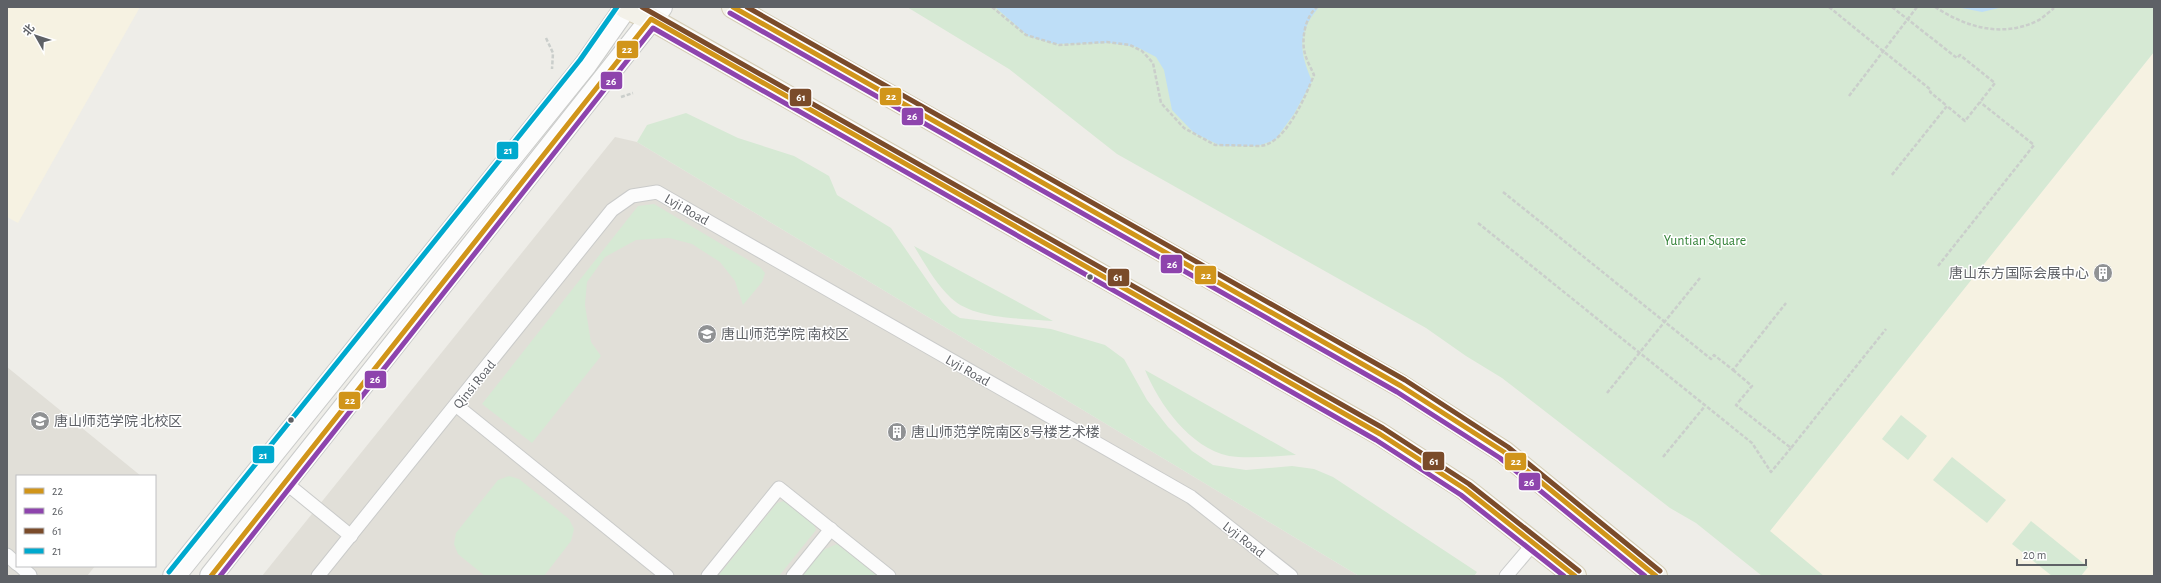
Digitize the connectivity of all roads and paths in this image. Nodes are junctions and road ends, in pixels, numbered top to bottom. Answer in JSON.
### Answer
{"nodes":[{"id":1,"x":626,"y":7,"type":"edge"},
{"id":2,"x":733,"y":7,"type":"edge"},
{"id":3,"x":992,"y":7,"type":"edge"},
{"id":4,"x":1317,"y":7,"type":"edge"},
{"id":5,"x":1830,"y":7,"type":"edge"},
{"id":6,"x":1892,"y":7,"type":"edge"},
{"id":7,"x":1918,"y":7,"type":"edge"},
{"id":8,"x":1934,"y":7,"type":"edge"},
{"id":9,"x":2054,"y":8,"type":"dead end"},
{"id":10,"x":656,"y":13,"type":"edge"},
{"id":11,"x":1908,"y":20,"type":"junction"},
{"id":12,"x":1849,"y":96,"type":"dead end"},
{"id":13,"x":1980,"y":102,"type":"junction"},
{"id":14,"x":1947,"y":106,"type":"junction"},
{"id":15,"x":1891,"y":176,"type":"dead end"},
{"id":16,"x":1503,"y":192,"type":"dead end"},
{"id":17,"x":632,"y":196,"type":"joint"},
{"id":18,"x":1478,"y":223,"type":"dead end"},
{"id":19,"x":1938,"y":266,"type":"dead end"},
{"id":20,"x":1700,"y":278,"type":"dead end"},
{"id":21,"x":1786,"y":304,"type":"dead end"},
{"id":22,"x":1665,"y":322,"type":"junction"},
{"id":23,"x":1886,"y":329,"type":"dead end"},
{"id":24,"x":1640,"y":352,"type":"junction"},
{"id":25,"x":1733,"y":370,"type":"junction"},
{"id":26,"x":1607,"y":393,"type":"dead end"},
{"id":27,"x":457,"y":406,"type":"junction"},
{"id":28,"x":1705,"y":406,"type":"junction"},
{"id":29,"x":1790,"y":448,"type":"junction"},
{"id":30,"x":1663,"y":457,"type":"dead end"},
{"id":31,"x":286,"y":483,"type":"junction"},
{"id":32,"x":831,"y":528,"type":"junction"},
{"id":33,"x":351,"y":536,"type":"junction"},
{"id":34,"x":1534,"y":543,"type":"junction"},
{"id":35,"x":7,"y":555,"type":"edge"},
{"id":36,"x":16,"y":563,"type":"edge"},
{"id":37,"x":21,"y":567,"type":"edge"},
{"id":38,"x":29,"y":576,"type":"edge"},
{"id":39,"x":174,"y":576,"type":"edge"},
{"id":40,"x":211,"y":576,"type":"edge"},
{"id":41,"x":318,"y":576,"type":"edge"},
{"id":42,"x":667,"y":576,"type":"edge"},
{"id":43,"x":708,"y":576,"type":"edge"},
{"id":44,"x":793,"y":576,"type":"edge"},
{"id":45,"x":889,"y":576,"type":"edge"},
{"id":46,"x":1291,"y":576,"type":"edge"},
{"id":47,"x":1506,"y":576,"type":"edge"},
{"id":48,"x":1575,"y":576,"type":"edge"},
{"id":49,"x":1656,"y":576,"type":"edge"}],
"edges":[{"from":1,"to":10,"type":"main road"},
{"from":1,"to":39,"type":"main road"},
{"from":2,"to":49,"type":"main road"},
{"from":3,"to":4,"type":"path"},
{"from":5,"to":14,"type":"path"},
{"from":6,"to":11,"type":"path"},
{"from":7,"to":11,"type":"path"},
{"from":8,"to":9,"type":"path"},
{"from":10,"to":31,"type":"main road"},
{"from":10,"to":34,"type":"main road"},
{"from":11,"to":12,"type":"path"},
{"from":11,"to":13,"type":"path"},
{"from":13,"to":14,"type":"path"},
{"from":13,"to":19,"type":"path"},
{"from":14,"to":15,"type":"path"},
{"from":16,"to":22,"type":"path"},
{"from":17,"to":27,"type":"lane","name":"Qinsi Road"},
{"from":17,"to":46,"type":"lane","name":"Lvji Road"},
{"from":18,"to":24,"type":"path"},
{"from":20,"to":22,"type":"path"},
{"from":21,"to":25,"type":"path"},
{"from":22,"to":24,"type":"path"},
{"from":22,"to":25,"type":"path"},
{"from":23,"to":29,"type":"path"},
{"from":24,"to":26,"type":"path"},
{"from":24,"to":28,"type":"path"},
{"from":25,"to":29,"type":"path"},
{"from":27,"to":33,"type":"lane","name":"Qinsi Road"},
{"from":27,"to":42,"type":"lane"},
{"from":28,"to":29,"type":"path"},
{"from":28,"to":30,"type":"path"},
{"from":31,"to":33,"type":"lane"},
{"from":31,"to":40,"type":"main road"},
{"from":32,"to":43,"type":"lane"},
{"from":32,"to":44,"type":"lane"},
{"from":32,"to":45,"type":"lane"},
{"from":33,"to":41,"type":"lane","name":"Qinsi Road"},
{"from":34,"to":47,"type":"lane"},
{"from":34,"to":48,"type":"main road"},
{"from":35,"to":36,"type":"lane"},
{"from":37,"to":38,"type":"lane"}]}
